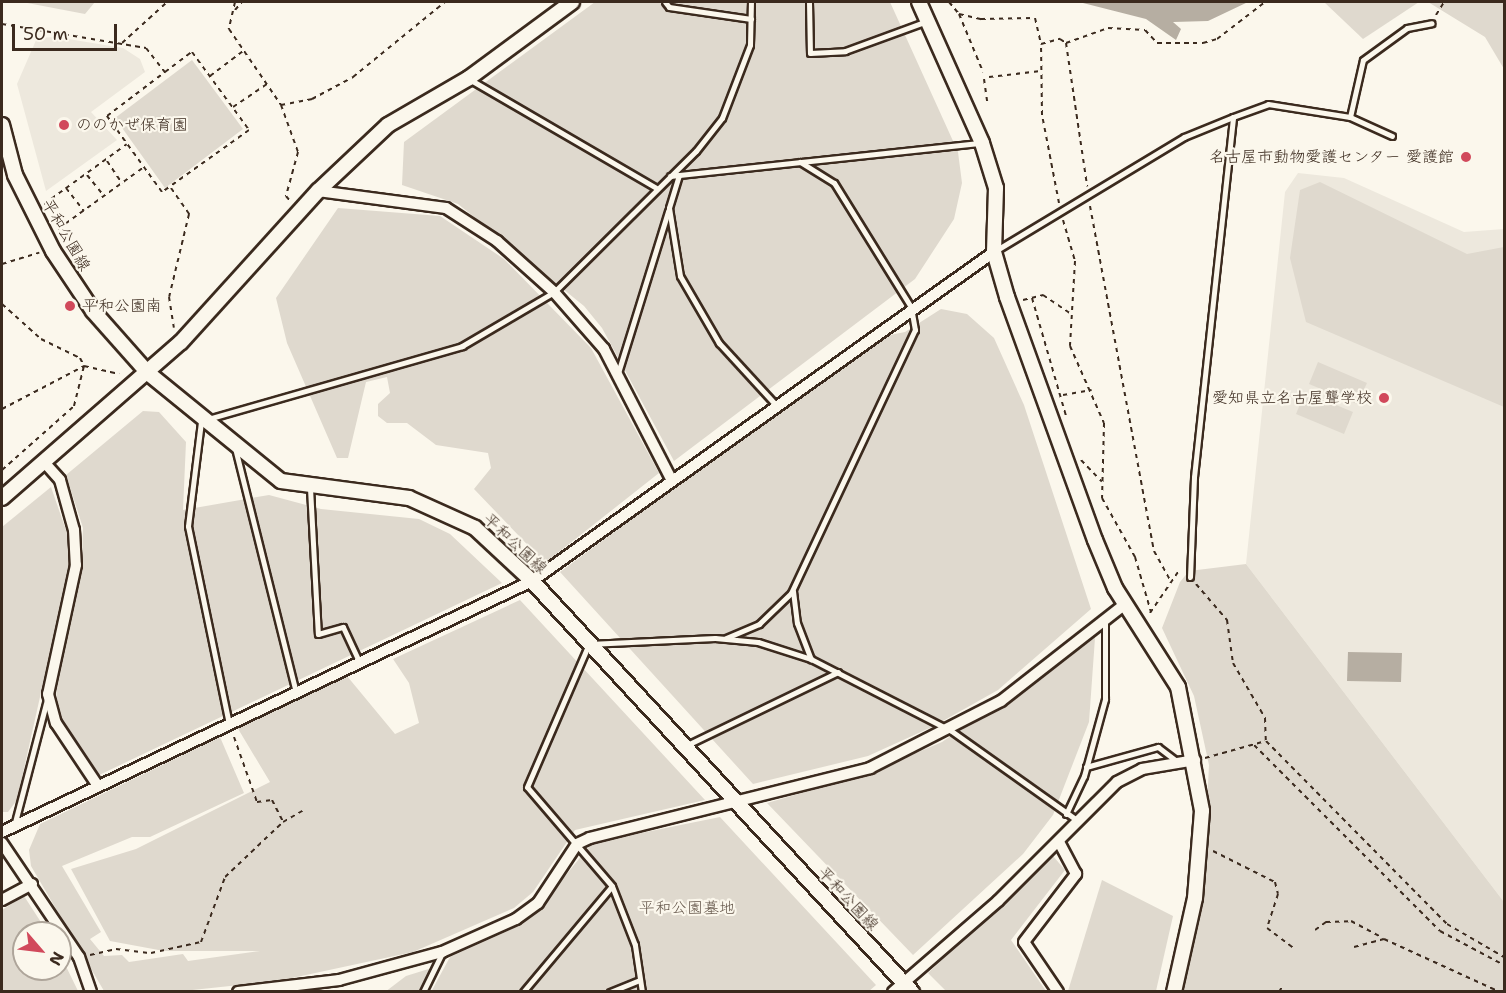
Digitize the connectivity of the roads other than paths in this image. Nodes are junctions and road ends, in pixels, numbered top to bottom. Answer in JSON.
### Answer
{"nodes":[{"id":1,"x":572,"y":2,"type":"edge"},
{"id":2,"x":665,"y":2,"type":"edge"},
{"id":3,"x":752,"y":2,"type":"edge"},
{"id":4,"x":809,"y":2,"type":"edge"},
{"id":5,"x":919,"y":2,"type":"edge"},
{"id":6,"x":751,"y":19,"type":"junction"},
{"id":7,"x":927,"y":21,"type":"junction"},
{"id":8,"x":1432,"y":23,"type":"road end"},
{"id":9,"x":469,"y":78,"type":"junction"},
{"id":10,"x":1233,"y":117,"type":"junction"},
{"id":11,"x":1350,"y":117,"type":"junction"},
{"id":12,"x":2,"y":125,"type":"edge"},
{"id":13,"x":1392,"y":136,"type":"dead end"},
{"id":14,"x":982,"y":143,"type":"junction"},
{"id":15,"x":800,"y":162,"type":"junction"},
{"id":16,"x":679,"y":175,"type":"junction"},
{"id":17,"x":670,"y":176,"type":"junction"},
{"id":18,"x":656,"y":188,"type":"junction"},
{"id":19,"x":318,"y":190,"type":"junction"},
{"id":20,"x":669,"y":208,"type":"junction"},
{"id":21,"x":994,"y":252,"type":"junction"},
{"id":22,"x":554,"y":292,"type":"junction"},
{"id":23,"x":911,"y":307,"type":"junction"},
{"id":24,"x":148,"y":373,"type":"junction"},
{"id":25,"x":618,"y":373,"type":"junction"},
{"id":26,"x":775,"y":404,"type":"junction"},
{"id":27,"x":201,"y":421,"type":"junction"},
{"id":28,"x":235,"y":448,"type":"junction"},
{"id":29,"x":44,"y":462,"type":"junction"},
{"id":30,"x":671,"y":479,"type":"junction"},
{"id":31,"x":309,"y":488,"type":"junction"},
{"id":32,"x":2,"y":498,"type":"edge"},
{"id":33,"x":1190,"y":577,"type":"road end"},
{"id":34,"x":532,"y":581,"type":"junction"},
{"id":35,"x":793,"y":589,"type":"junction"},
{"id":36,"x":1125,"y":604,"type":"junction"},
{"id":37,"x":1105,"y":619,"type":"junction"},
{"id":38,"x":726,"y":639,"type":"junction"},
{"id":39,"x":589,"y":644,"type":"junction"},
{"id":40,"x":811,"y":659,"type":"junction"},
{"id":41,"x":359,"y":662,"type":"junction"},
{"id":42,"x":838,"y":672,"type":"junction"},
{"id":43,"x":296,"y":692,"type":"junction"},
{"id":44,"x":48,"y":694,"type":"junction"},
{"id":45,"x":229,"y":724,"type":"junction"},
{"id":46,"x":950,"y":730,"type":"junction"},
{"id":47,"x":684,"y":746,"type":"junction"},
{"id":48,"x":1194,"y":760,"type":"junction"},
{"id":49,"x":1179,"y":763,"type":"junction"},
{"id":50,"x":1086,"y":767,"type":"junction"},
{"id":51,"x":98,"y":786,"type":"junction"},
{"id":52,"x":738,"y":805,"type":"junction"},
{"id":53,"x":1066,"y":814,"type":"junction"},
{"id":54,"x":1078,"y":821,"type":"junction"},
{"id":55,"x":14,"y":826,"type":"junction"},
{"id":56,"x":2,"y":832,"type":"edge"},
{"id":57,"x":1059,"y":842,"type":"junction"},
{"id":58,"x":2,"y":843,"type":"edge"},
{"id":59,"x":577,"y":844,"type":"junction"},
{"id":60,"x":32,"y":884,"type":"junction"},
{"id":61,"x":612,"y":886,"type":"junction"},
{"id":62,"x":2,"y":900,"type":"edge"},
{"id":63,"x":442,"y":952,"type":"junction"},
{"id":64,"x":640,"y":980,"type":"junction"},
{"id":65,"x":904,"y":989,"type":"edge"},
{"id":66,"x":91,"y":992,"type":"edge"},
{"id":67,"x":238,"y":992,"type":"edge"},
{"id":68,"x":423,"y":992,"type":"edge"},
{"id":69,"x":523,"y":992,"type":"edge"},
{"id":70,"x":610,"y":992,"type":"edge"},
{"id":71,"x":642,"y":992,"type":"edge"},
{"id":72,"x":1058,"y":992,"type":"edge"},
{"id":73,"x":1174,"y":992,"type":"edge"}],
"edges":[{"from":1,"to":9,"type":"street"},
{"from":2,"to":6,"type":"lane"},
{"from":3,"to":6,"type":"lane"},
{"from":4,"to":7,"type":"lane"},
{"from":5,"to":7,"type":"street"},
{"from":6,"to":17,"type":"lane"},
{"from":7,"to":14,"type":"street"},
{"from":8,"to":11,"type":"lane"},
{"from":9,"to":18,"type":"lane"},
{"from":9,"to":19,"type":"street"},
{"from":10,"to":11,"type":"lane"},
{"from":10,"to":21,"type":"lane"},
{"from":10,"to":33,"type":"lane"},
{"from":11,"to":13,"type":"lane"},
{"from":12,"to":24,"type":"street","name":"平和公園線"},
{"from":14,"to":15,"type":"lane"},
{"from":14,"to":21,"type":"street"},
{"from":15,"to":16,"type":"lane"},
{"from":15,"to":23,"type":"lane"},
{"from":16,"to":17,"type":"lane"},
{"from":16,"to":20,"type":"lane"},
{"from":17,"to":18,"type":"lane"},
{"from":18,"to":22,"type":"lane"},
{"from":19,"to":22,"type":"street"},
{"from":19,"to":24,"type":"street"},
{"from":20,"to":25,"type":"lane"},
{"from":20,"to":26,"type":"lane"},
{"from":21,"to":23,"type":"street"},
{"from":21,"to":36,"type":"street"},
{"from":22,"to":25,"type":"street"},
{"from":22,"to":27,"type":"lane"},
{"from":23,"to":26,"type":"street"},
{"from":23,"to":35,"type":"lane"},
{"from":24,"to":27,"type":"street","name":"平和公園線"},
{"from":24,"to":29,"type":"street"},
{"from":25,"to":30,"type":"street"},
{"from":26,"to":30,"type":"street"},
{"from":27,"to":28,"type":"street","name":"平和公園線"},
{"from":27,"to":45,"type":"lane"},
{"from":28,"to":31,"type":"street","name":"平和公園線"},
{"from":28,"to":43,"type":"lane"},
{"from":29,"to":32,"type":"street"},
{"from":29,"to":44,"type":"street"},
{"from":30,"to":34,"type":"street"},
{"from":31,"to":34,"type":"street","name":"平和公園線"},
{"from":31,"to":41,"type":"lane"},
{"from":34,"to":39,"type":"street","name":"平和公園線"},
{"from":34,"to":41,"type":"street"},
{"from":35,"to":38,"type":"lane"},
{"from":35,"to":40,"type":"lane"},
{"from":36,"to":37,"type":"street"},
{"from":36,"to":48,"type":"street"},
{"from":37,"to":46,"type":"street"},
{"from":37,"to":50,"type":"lane"},
{"from":38,"to":39,"type":"lane"},
{"from":38,"to":40,"type":"lane"},
{"from":39,"to":47,"type":"street","name":"平和公園線"},
{"from":39,"to":59,"type":"lane"},
{"from":40,"to":42,"type":"lane"},
{"from":41,"to":43,"type":"street"},
{"from":42,"to":46,"type":"lane"},
{"from":42,"to":47,"type":"lane"},
{"from":43,"to":45,"type":"street"},
{"from":44,"to":51,"type":"street"},
{"from":44,"to":55,"type":"lane"},
{"from":45,"to":51,"type":"street"},
{"from":46,"to":52,"type":"street"},
{"from":46,"to":53,"type":"lane"},
{"from":47,"to":52,"type":"street","name":"平和公園線"},
{"from":48,"to":49,"type":"street"},
{"from":48,"to":73,"type":"street"},
{"from":49,"to":50,"type":"lane"},
{"from":49,"to":54,"type":"street"},
{"from":50,"to":53,"type":"lane"},
{"from":51,"to":55,"type":"street"},
{"from":52,"to":59,"type":"street"},
{"from":52,"to":65,"type":"street","name":"平和公園線"},
{"from":53,"to":54,"type":"lane"},
{"from":54,"to":57,"type":"street"},
{"from":55,"to":56,"type":"street"},
{"from":57,"to":65,"type":"street"},
{"from":57,"to":72,"type":"street"},
{"from":58,"to":60,"type":"street"},
{"from":59,"to":61,"type":"lane"},
{"from":59,"to":63,"type":"street"},
{"from":60,"to":62,"type":"street"},
{"from":60,"to":66,"type":"street"},
{"from":61,"to":64,"type":"lane"},
{"from":61,"to":69,"type":"lane"},
{"from":63,"to":67,"type":"street"},
{"from":63,"to":68,"type":"lane"},
{"from":64,"to":70,"type":"lane"},
{"from":64,"to":71,"type":"lane"}]}
